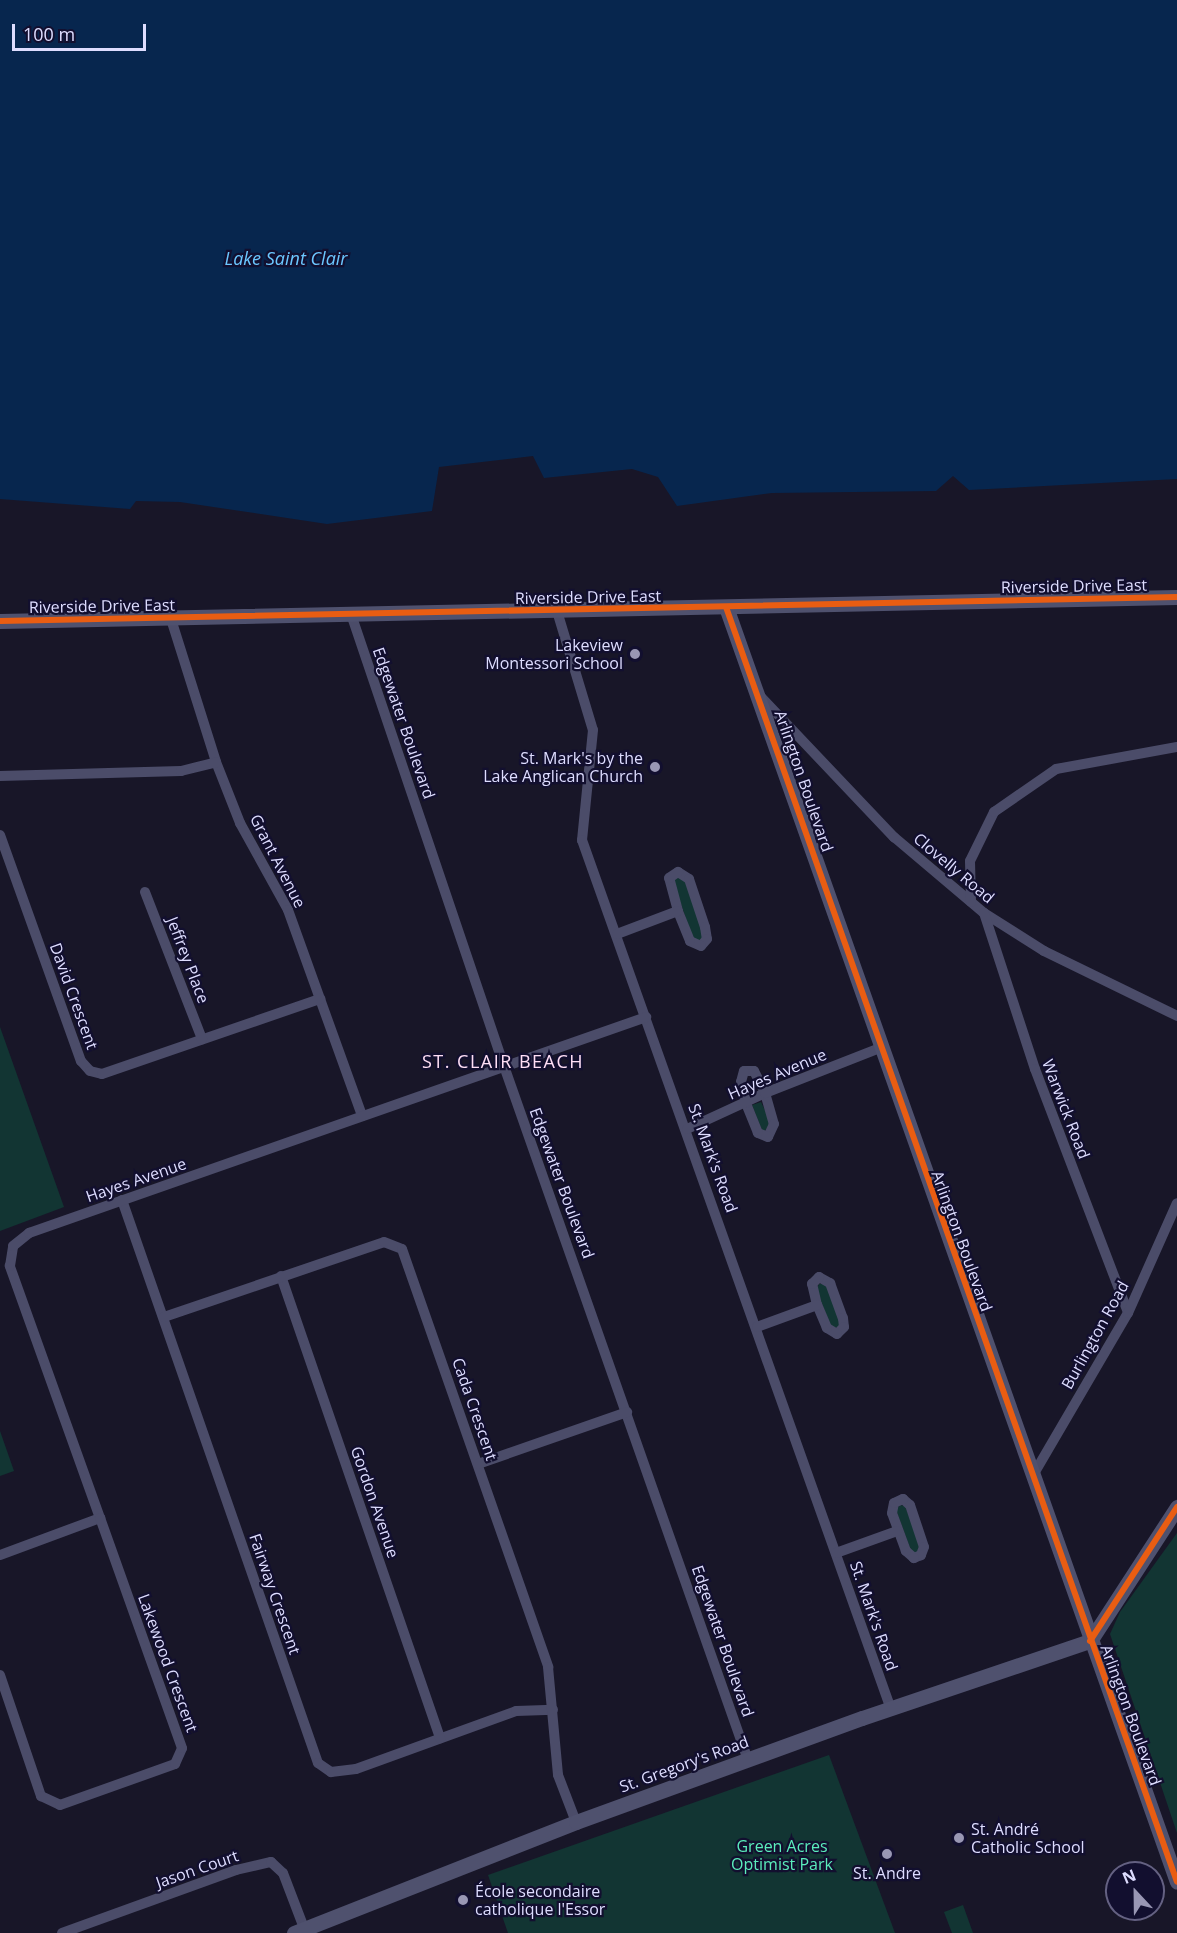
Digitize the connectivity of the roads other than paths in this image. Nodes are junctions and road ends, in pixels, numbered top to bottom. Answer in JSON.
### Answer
{"nodes":[{"id":1,"x":1177,"y":597,"type":"edge"},
{"id":2,"x":726,"y":607,"type":"junction"},
{"id":3,"x":557,"y":611,"type":"junction"},
{"id":4,"x":351,"y":614,"type":"junction"},
{"id":5,"x":171,"y":619,"type":"junction"},
{"id":6,"x":0,"y":621,"type":"edge"},
{"id":7,"x":752,"y":688,"type":"junction"},
{"id":8,"x":1177,"y":747,"type":"edge"},
{"id":9,"x":216,"y":762,"type":"junction"},
{"id":10,"x":0,"y":776,"type":"edge"},
{"id":11,"x":0,"y":835,"type":"edge"},
{"id":12,"x":145,"y":892,"type":"dead end"},
{"id":13,"x":971,"y":902,"type":"junction"},
{"id":14,"x":678,"y":911,"type":"junction"},
{"id":15,"x":984,"y":913,"type":"junction"},
{"id":16,"x":617,"y":934,"type":"junction"},
{"id":17,"x":320,"y":999,"type":"junction"},
{"id":18,"x":1177,"y":1016,"type":"edge"},
{"id":19,"x":646,"y":1017,"type":"junction"},
{"id":20,"x":202,"y":1040,"type":"junction"},
{"id":21,"x":880,"y":1048,"type":"junction"},
{"id":22,"x":504,"y":1066,"type":"junction"},
{"id":23,"x":765,"y":1093,"type":"junction"},
{"id":24,"x":746,"y":1103,"type":"junction"},
{"id":25,"x":362,"y":1116,"type":"junction"},
{"id":26,"x":687,"y":1129,"type":"junction"},
{"id":27,"x":122,"y":1200,"type":"junction"},
{"id":28,"x":1177,"y":1203,"type":"edge"},
{"id":29,"x":281,"y":1276,"type":"junction"},
{"id":30,"x":817,"y":1305,"type":"junction"},
{"id":31,"x":1128,"y":1313,"type":"junction"},
{"id":32,"x":164,"y":1317,"type":"junction"},
{"id":33,"x":757,"y":1327,"type":"junction"},
{"id":34,"x":627,"y":1412,"type":"junction"},
{"id":35,"x":478,"y":1464,"type":"junction"},
{"id":36,"x":1032,"y":1477,"type":"junction"},
{"id":37,"x":1177,"y":1507,"type":"edge"},
{"id":38,"x":100,"y":1518,"type":"junction"},
{"id":39,"x":897,"y":1531,"type":"junction"},
{"id":40,"x":836,"y":1554,"type":"junction"},
{"id":41,"x":0,"y":1555,"type":"edge"},
{"id":42,"x":1090,"y":1641,"type":"junction"},
{"id":43,"x":0,"y":1675,"type":"edge"},
{"id":44,"x":891,"y":1709,"type":"junction"},
{"id":45,"x":553,"y":1710,"type":"junction"},
{"id":46,"x":440,"y":1738,"type":"junction"},
{"id":47,"x":748,"y":1760,"type":"junction"},
{"id":48,"x":576,"y":1822,"type":"junction"},
{"id":49,"x":1177,"y":1882,"type":"edge"},
{"id":50,"x":299,"y":1931,"type":"edge"},
{"id":51,"x":62,"y":1933,"type":"edge"}],
"edges":[{"from":1,"to":2,"type":"street","name":"Riverside Drive East"},
{"from":2,"to":3,"type":"street","name":"Riverside Drive East"},
{"from":2,"to":7,"type":"street","name":"Arlington Boulevard"},
{"from":3,"to":4,"type":"street","name":"Riverside Drive East"},
{"from":3,"to":16,"type":"street","name":"St. Mark's Road"},
{"from":4,"to":5,"type":"street","name":"Riverside Drive East"},
{"from":4,"to":22,"type":"street","name":"Edgewater Boulevard"},
{"from":5,"to":6,"type":"street","name":"Riverside Drive East"},
{"from":5,"to":9,"type":"street","name":"Grant Avenue"},
{"from":7,"to":13,"type":"street","name":"Clovelly Road"},
{"from":7,"to":21,"type":"street","name":"Arlington Boulevard"},
{"from":8,"to":13,"type":"street"},
{"from":9,"to":10,"type":"street"},
{"from":9,"to":17,"type":"street","name":"Grant Avenue"},
{"from":11,"to":20,"type":"street","name":"David Crescent"},
{"from":12,"to":20,"type":"street","name":"Jeffrey Place"},
{"from":13,"to":15,"type":"street","name":"Clovelly Road"},
{"from":14,"to":14,"type":"street"},
{"from":14,"to":16,"type":"street"},
{"from":15,"to":18,"type":"street","name":"Clovelly Road"},
{"from":15,"to":31,"type":"street","name":"Warwick Road"},
{"from":16,"to":19,"type":"street","name":"St. Mark's Road"},
{"from":17,"to":20,"type":"street","name":"David Crescent"},
{"from":17,"to":25,"type":"street","name":"Grant Avenue"},
{"from":19,"to":22,"type":"street","name":"Hayes Avenue"},
{"from":19,"to":26,"type":"street","name":"St. Mark's Road"},
{"from":21,"to":23,"type":"street","name":"Hayes Avenue"},
{"from":21,"to":36,"type":"street","name":"Arlington Boulevard"},
{"from":22,"to":25,"type":"street","name":"Hayes Avenue"},
{"from":22,"to":34,"type":"street","name":"Edgewater Boulevard"},
{"from":23,"to":24,"type":"street","name":"Hayes Avenue"},
{"from":23,"to":24,"type":"street"},
{"from":23,"to":24,"type":"street"},
{"from":24,"to":26,"type":"street","name":"Hayes Avenue"},
{"from":25,"to":27,"type":"street","name":"Hayes Avenue"},
{"from":26,"to":33,"type":"street","name":"St. Mark's Road"},
{"from":27,"to":32,"type":"street","name":"Fairway Crescent"},
{"from":27,"to":38,"type":"street","name":"Hayes Avenue"},
{"from":28,"to":31,"type":"street","name":"Burlington Road"},
{"from":29,"to":32,"type":"street","name":"Cada Crescent"},
{"from":29,"to":35,"type":"street","name":"Cada Crescent"},
{"from":29,"to":46,"type":"street","name":"Gordon Avenue"},
{"from":30,"to":30,"type":"street"},
{"from":30,"to":33,"type":"street"},
{"from":31,"to":36,"type":"street","name":"Burlington Road"},
{"from":32,"to":46,"type":"street","name":"Fairway Crescent"},
{"from":33,"to":40,"type":"street","name":"St. Mark's Road"},
{"from":34,"to":35,"type":"street"},
{"from":34,"to":47,"type":"street","name":"Edgewater Boulevard"},
{"from":35,"to":45,"type":"street","name":"Cada Crescent"},
{"from":36,"to":42,"type":"street","name":"Arlington Boulevard"},
{"from":37,"to":42,"type":"street"},
{"from":38,"to":41,"type":"street"},
{"from":38,"to":43,"type":"street","name":"Lakewood Crescent"},
{"from":39,"to":39,"type":"street"},
{"from":39,"to":40,"type":"street"},
{"from":40,"to":44,"type":"street","name":"St. Mark's Road"},
{"from":42,"to":44,"type":"street","name":"St. Gregory's Road"},
{"from":42,"to":49,"type":"street","name":"Arlington Boulevard"},
{"from":44,"to":47,"type":"street","name":"St. Gregory's Road"},
{"from":45,"to":46,"type":"street","name":"Fairway Crescent"},
{"from":45,"to":48,"type":"street","name":"Cada Crescent"},
{"from":47,"to":48,"type":"street","name":"St. Gregory's Road"},
{"from":48,"to":50,"type":"street","name":"St. Gregory's Road"},
{"from":50,"to":51,"type":"street","name":"Jason Court"}]}
